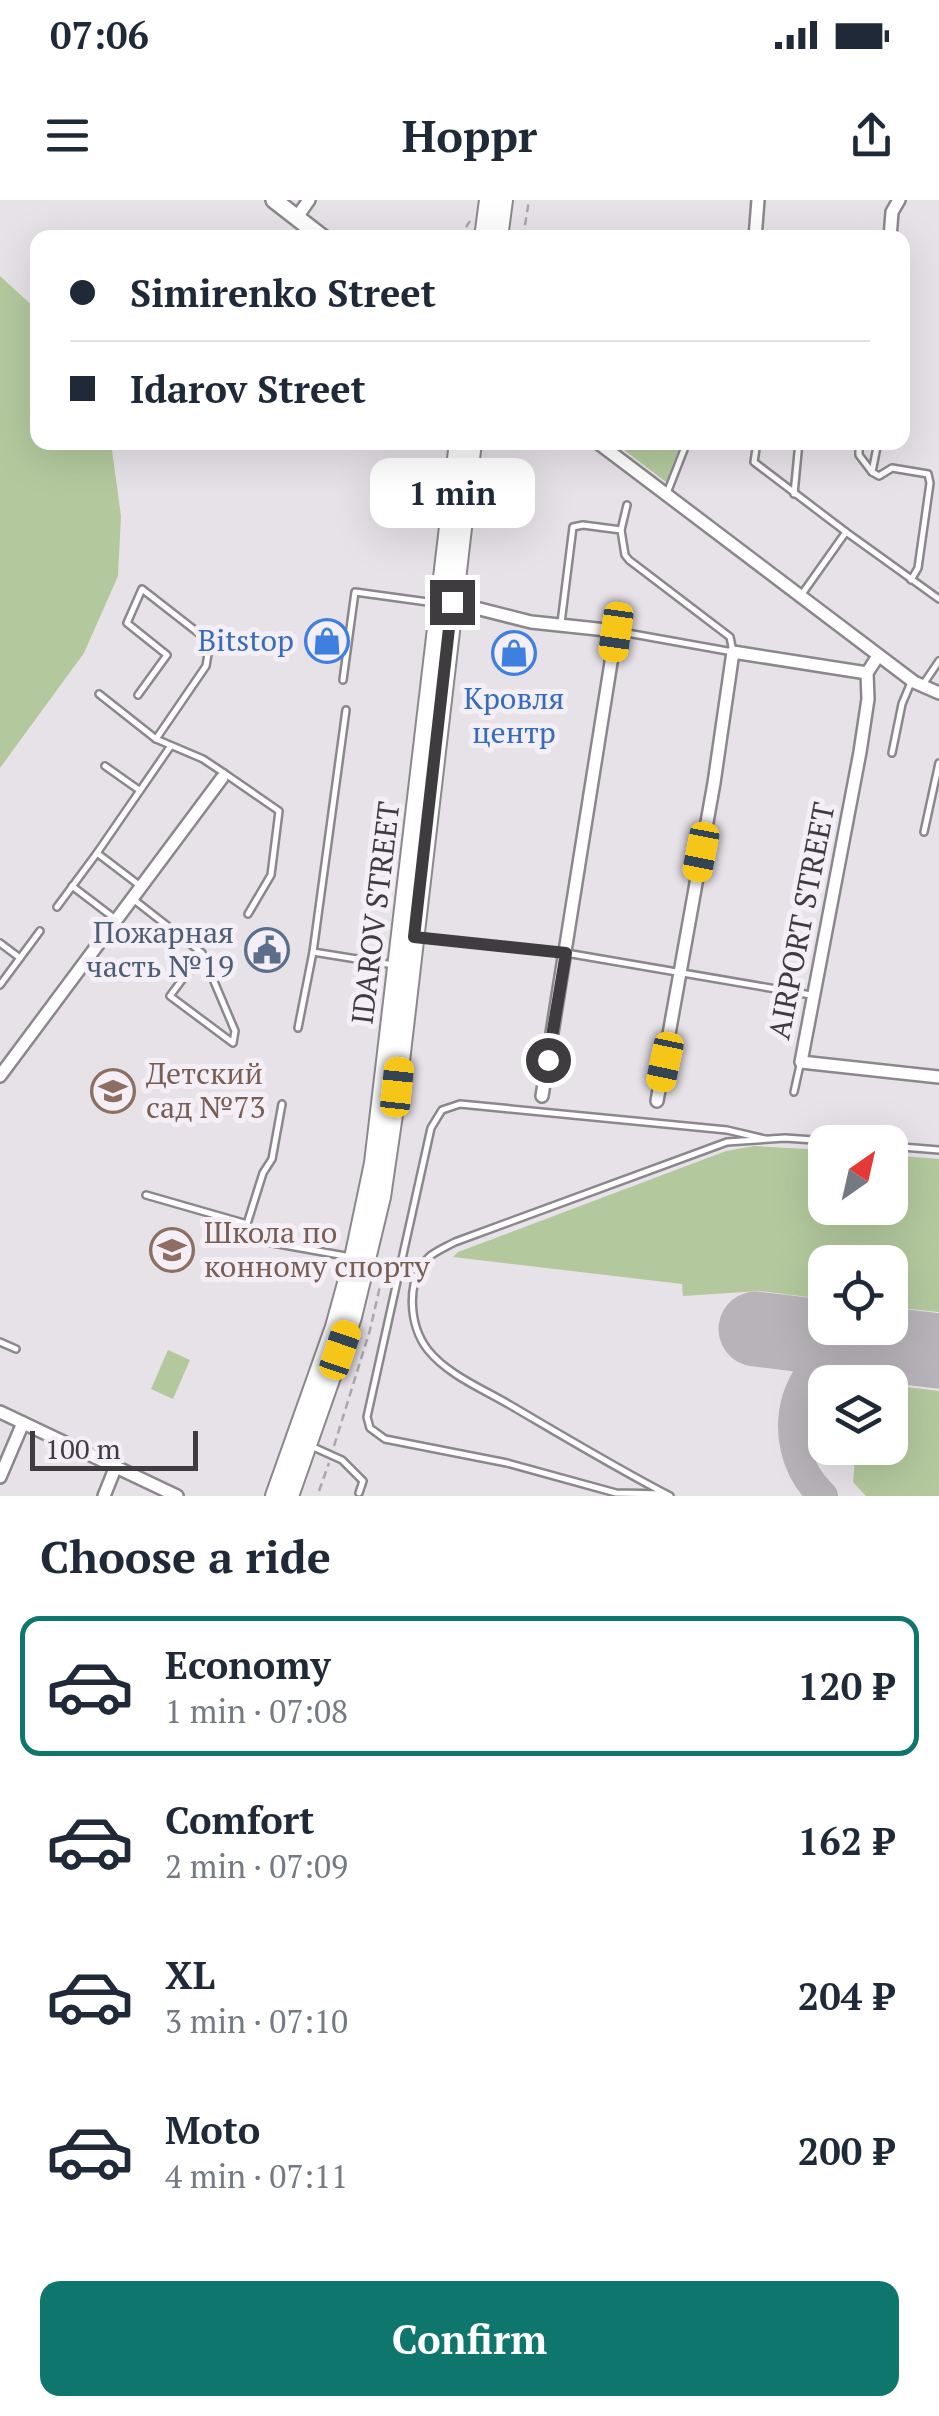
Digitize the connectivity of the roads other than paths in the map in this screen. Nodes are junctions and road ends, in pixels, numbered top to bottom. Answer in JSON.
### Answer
{"nodes":[{"id":1,"x":274,"y":200,"type":"edge"},
{"id":2,"x":310,"y":200,"type":"edge"},
{"id":3,"x":489,"y":200,"type":"edge"},
{"id":4,"x":503,"y":200,"type":"edge"},
{"id":5,"x":758,"y":200,"type":"edge"},
{"id":6,"x":898,"y":200,"type":"edge"},
{"id":7,"x":297,"y":217,"type":"junction"},
{"id":8,"x":314,"y":230,"type":"edge"},
{"id":9,"x":485,"y":230,"type":"edge"},
{"id":10,"x":499,"y":230,"type":"edge"},
{"id":11,"x":756,"y":230,"type":"edge"},
{"id":12,"x":891,"y":230,"type":"edge"},
{"id":13,"x":458,"y":450,"type":"edge"},
{"id":14,"x":471,"y":450,"type":"edge"},
{"id":15,"x":607,"y":450,"type":"edge"},
{"id":16,"x":684,"y":450,"type":"edge"},
{"id":17,"x":756,"y":450,"type":"edge"},
{"id":18,"x":798,"y":450,"type":"edge"},
{"id":19,"x":858,"y":450,"type":"edge"},
{"id":20,"x":876,"y":450,"type":"edge"},
{"id":21,"x":872,"y":472,"type":"junction"},
{"id":22,"x":794,"y":494,"type":"junction"},
{"id":23,"x":666,"y":496,"type":"junction"},
{"id":24,"x":626,"y":505,"type":"dead end"},
{"id":25,"x":622,"y":530,"type":"junction"},
{"id":26,"x":846,"y":532,"type":"junction"},
{"id":27,"x":911,"y":580,"type":"junction"},
{"id":28,"x":801,"y":596,"type":"junction"},
{"id":29,"x":939,"y":599,"type":"edge"},
{"id":30,"x":445,"y":602,"type":"junction"},
{"id":31,"x":561,"y":626,"type":"junction"},
{"id":32,"x":616,"y":632,"type":"junction"},
{"id":33,"x":733,"y":652,"type":"junction"},
{"id":34,"x":878,"y":656,"type":"junction"},
{"id":35,"x":939,"y":661,"type":"edge"},
{"id":36,"x":866,"y":673,"type":"junction"},
{"id":37,"x":343,"y":680,"type":"dead end"},
{"id":38,"x":917,"y":683,"type":"junction"},
{"id":39,"x":939,"y":693,"type":"edge"},
{"id":40,"x":99,"y":694,"type":"dead end"},
{"id":41,"x":138,"y":695,"type":"dead end"},
{"id":42,"x":346,"y":710,"type":"dead end"},
{"id":43,"x":156,"y":739,"type":"junction"},
{"id":44,"x":171,"y":746,"type":"junction"},
{"id":45,"x":892,"y":754,"type":"dead end"},
{"id":46,"x":939,"y":763,"type":"edge"},
{"id":47,"x":105,"y":766,"type":"dead end"},
{"id":48,"x":223,"y":775,"type":"junction"},
{"id":49,"x":140,"y":791,"type":"junction"},
{"id":50,"x":924,"y":832,"type":"dead end"},
{"id":51,"x":97,"y":853,"type":"junction"},
{"id":52,"x":139,"y":885,"type":"junction"},
{"id":53,"x":72,"y":886,"type":"junction"},
{"id":54,"x":130,"y":897,"type":"junction"},
{"id":55,"x":56,"y":907,"type":"dead end"},
{"id":56,"x":248,"y":914,"type":"dead end"},
{"id":57,"x":115,"y":919,"type":"junction"},
{"id":58,"x":40,"y":931,"type":"dead end"},
{"id":59,"x":414,"y":937,"type":"junction"},
{"id":60,"x":0,"y":943,"type":"edge"},
{"id":61,"x":313,"y":952,"type":"junction"},
{"id":62,"x":202,"y":953,"type":"junction"},
{"id":63,"x":566,"y":953,"type":"junction"},
{"id":64,"x":20,"y":958,"type":"junction"},
{"id":65,"x":397,"y":965,"type":"junction"},
{"id":66,"x":682,"y":971,"type":"junction"},
{"id":67,"x":0,"y":985,"type":"edge"},
{"id":68,"x":811,"y":995,"type":"junction"},
{"id":69,"x":298,"y":1028,"type":"dead end"},
{"id":70,"x":800,"y":1062,"type":"junction"},
{"id":71,"x":0,"y":1076,"type":"edge"},
{"id":72,"x":939,"y":1077,"type":"edge"},
{"id":73,"x":794,"y":1092,"type":"dead end"},
{"id":74,"x":542,"y":1096,"type":"dead end"},
{"id":75,"x":657,"y":1100,"type":"dead end"},
{"id":76,"x":282,"y":1104,"type":"dead end"},
{"id":77,"x":765,"y":1139,"type":"junction"},
{"id":78,"x":808,"y":1141,"type":"edge"},
{"id":79,"x":908,"y":1147,"type":"edge"},
{"id":80,"x":939,"y":1150,"type":"edge"},
{"id":81,"x":146,"y":1195,"type":"dead end"},
{"id":82,"x":247,"y":1224,"type":"junction"},
{"id":83,"x":354,"y":1258,"type":"junction"},
{"id":84,"x":0,"y":1342,"type":"edge"},
{"id":85,"x":16,"y":1348,"type":"dead end"},
{"id":86,"x":0,"y":1412,"type":"edge"},
{"id":87,"x":23,"y":1423,"type":"junction"},
{"id":88,"x":307,"y":1445,"type":"junction"},
{"id":89,"x":116,"y":1466,"type":"junction"},
{"id":90,"x":0,"y":1476,"type":"edge"},
{"id":91,"x":359,"y":1494,"type":"dead end"},
{"id":92,"x":668,"y":1495,"type":"edge"},
{"id":93,"x":104,"y":1496,"type":"edge"},
{"id":94,"x":177,"y":1496,"type":"edge"},
{"id":95,"x":275,"y":1496,"type":"edge"},
{"id":96,"x":289,"y":1496,"type":"edge"}],
"edges":[{"from":1,"to":7,"type":"street"},
{"from":2,"to":7,"type":"street"},
{"from":3,"to":9,"type":"main road"},
{"from":4,"to":10,"type":"main road"},
{"from":5,"to":11,"type":"street"},
{"from":6,"to":12,"type":"street"},
{"from":7,"to":8,"type":"street"},
{"from":13,"to":30,"type":"main road","name":"IDAROV STREET"},
{"from":14,"to":30,"type":"main road","name":"IDAROV STREET"},
{"from":15,"to":23,"type":"street"},
{"from":16,"to":23,"type":"lane"},
{"from":17,"to":22,"type":"lane"},
{"from":18,"to":22,"type":"lane"},
{"from":19,"to":21,"type":"lane"},
{"from":20,"to":21,"type":"lane"},
{"from":21,"to":27,"type":"lane"},
{"from":22,"to":26,"type":"lane"},
{"from":23,"to":28,"type":"street"},
{"from":24,"to":25,"type":"lane"},
{"from":25,"to":31,"type":"lane"},
{"from":25,"to":33,"type":"lane"},
{"from":26,"to":27,"type":"lane"},
{"from":26,"to":28,"type":"lane"},
{"from":27,"to":29,"type":"lane"},
{"from":28,"to":34,"type":"street"},
{"from":30,"to":31,"type":"street"},
{"from":30,"to":37,"type":"lane"},
{"from":30,"to":59,"type":"main road","name":"IDAROV STREET"},
{"from":30,"to":65,"type":"main road","name":"IDAROV STREET"},
{"from":31,"to":32,"type":"street"},
{"from":32,"to":33,"type":"lane"},
{"from":32,"to":63,"type":"street"},
{"from":33,"to":36,"type":"street"},
{"from":33,"to":66,"type":"street"},
{"from":34,"to":36,"type":"street"},
{"from":34,"to":38,"type":"street"},
{"from":35,"to":38,"type":"lane"},
{"from":36,"to":68,"type":"street","name":"AIRPORT STREET"},
{"from":38,"to":39,"type":"street"},
{"from":38,"to":45,"type":"lane"},
{"from":40,"to":43,"type":"lane"},
{"from":41,"to":43,"type":"lane"},
{"from":42,"to":61,"type":"lane"},
{"from":43,"to":44,"type":"lane"},
{"from":44,"to":48,"type":"lane"},
{"from":44,"to":49,"type":"lane"},
{"from":46,"to":50,"type":"lane"},
{"from":47,"to":49,"type":"lane"},
{"from":48,"to":52,"type":"street"},
{"from":48,"to":56,"type":"lane"},
{"from":49,"to":51,"type":"lane"},
{"from":51,"to":52,"type":"lane"},
{"from":51,"to":53,"type":"lane"},
{"from":52,"to":54,"type":"street"},
{"from":53,"to":55,"type":"lane"},
{"from":53,"to":57,"type":"lane"},
{"from":54,"to":57,"type":"street"},
{"from":54,"to":62,"type":"lane"},
{"from":57,"to":71,"type":"street"},
{"from":58,"to":64,"type":"lane"},
{"from":59,"to":63,"type":"lane"},
{"from":59,"to":88,"type":"main road","name":"IDAROV STREET"},
{"from":60,"to":64,"type":"lane"},
{"from":61,"to":65,"type":"lane"},
{"from":61,"to":69,"type":"lane"},
{"from":62,"to":62,"type":"lane"},
{"from":63,"to":66,"type":"lane"},
{"from":63,"to":74,"type":"street"},
{"from":64,"to":67,"type":"lane"},
{"from":65,"to":83,"type":"main road","name":"IDAROV STREET"},
{"from":66,"to":68,"type":"lane"},
{"from":66,"to":75,"type":"street"},
{"from":68,"to":70,"type":"street","name":"AIRPORT STREET"},
{"from":70,"to":72,"type":"street","name":"AIRPORT STREET"},
{"from":70,"to":73,"type":"lane"},
{"from":76,"to":82,"type":"lane"},
{"from":77,"to":78,"type":"lane"},
{"from":77,"to":92,"type":"lane"},
{"from":77,"to":92,"type":"lane"},
{"from":79,"to":80,"type":"lane"},
{"from":81,"to":82,"type":"lane"},
{"from":82,"to":83,"type":"lane"},
{"from":83,"to":95,"type":"main road","name":"IDAROV STREET"},
{"from":84,"to":85,"type":"lane"},
{"from":86,"to":87,"type":"street"},
{"from":87,"to":89,"type":"street"},
{"from":87,"to":90,"type":"street"},
{"from":88,"to":91,"type":"lane"},
{"from":88,"to":96,"type":"main road","name":"IDAROV STREET"},
{"from":89,"to":93,"type":"street"},
{"from":89,"to":94,"type":"street"}]}
